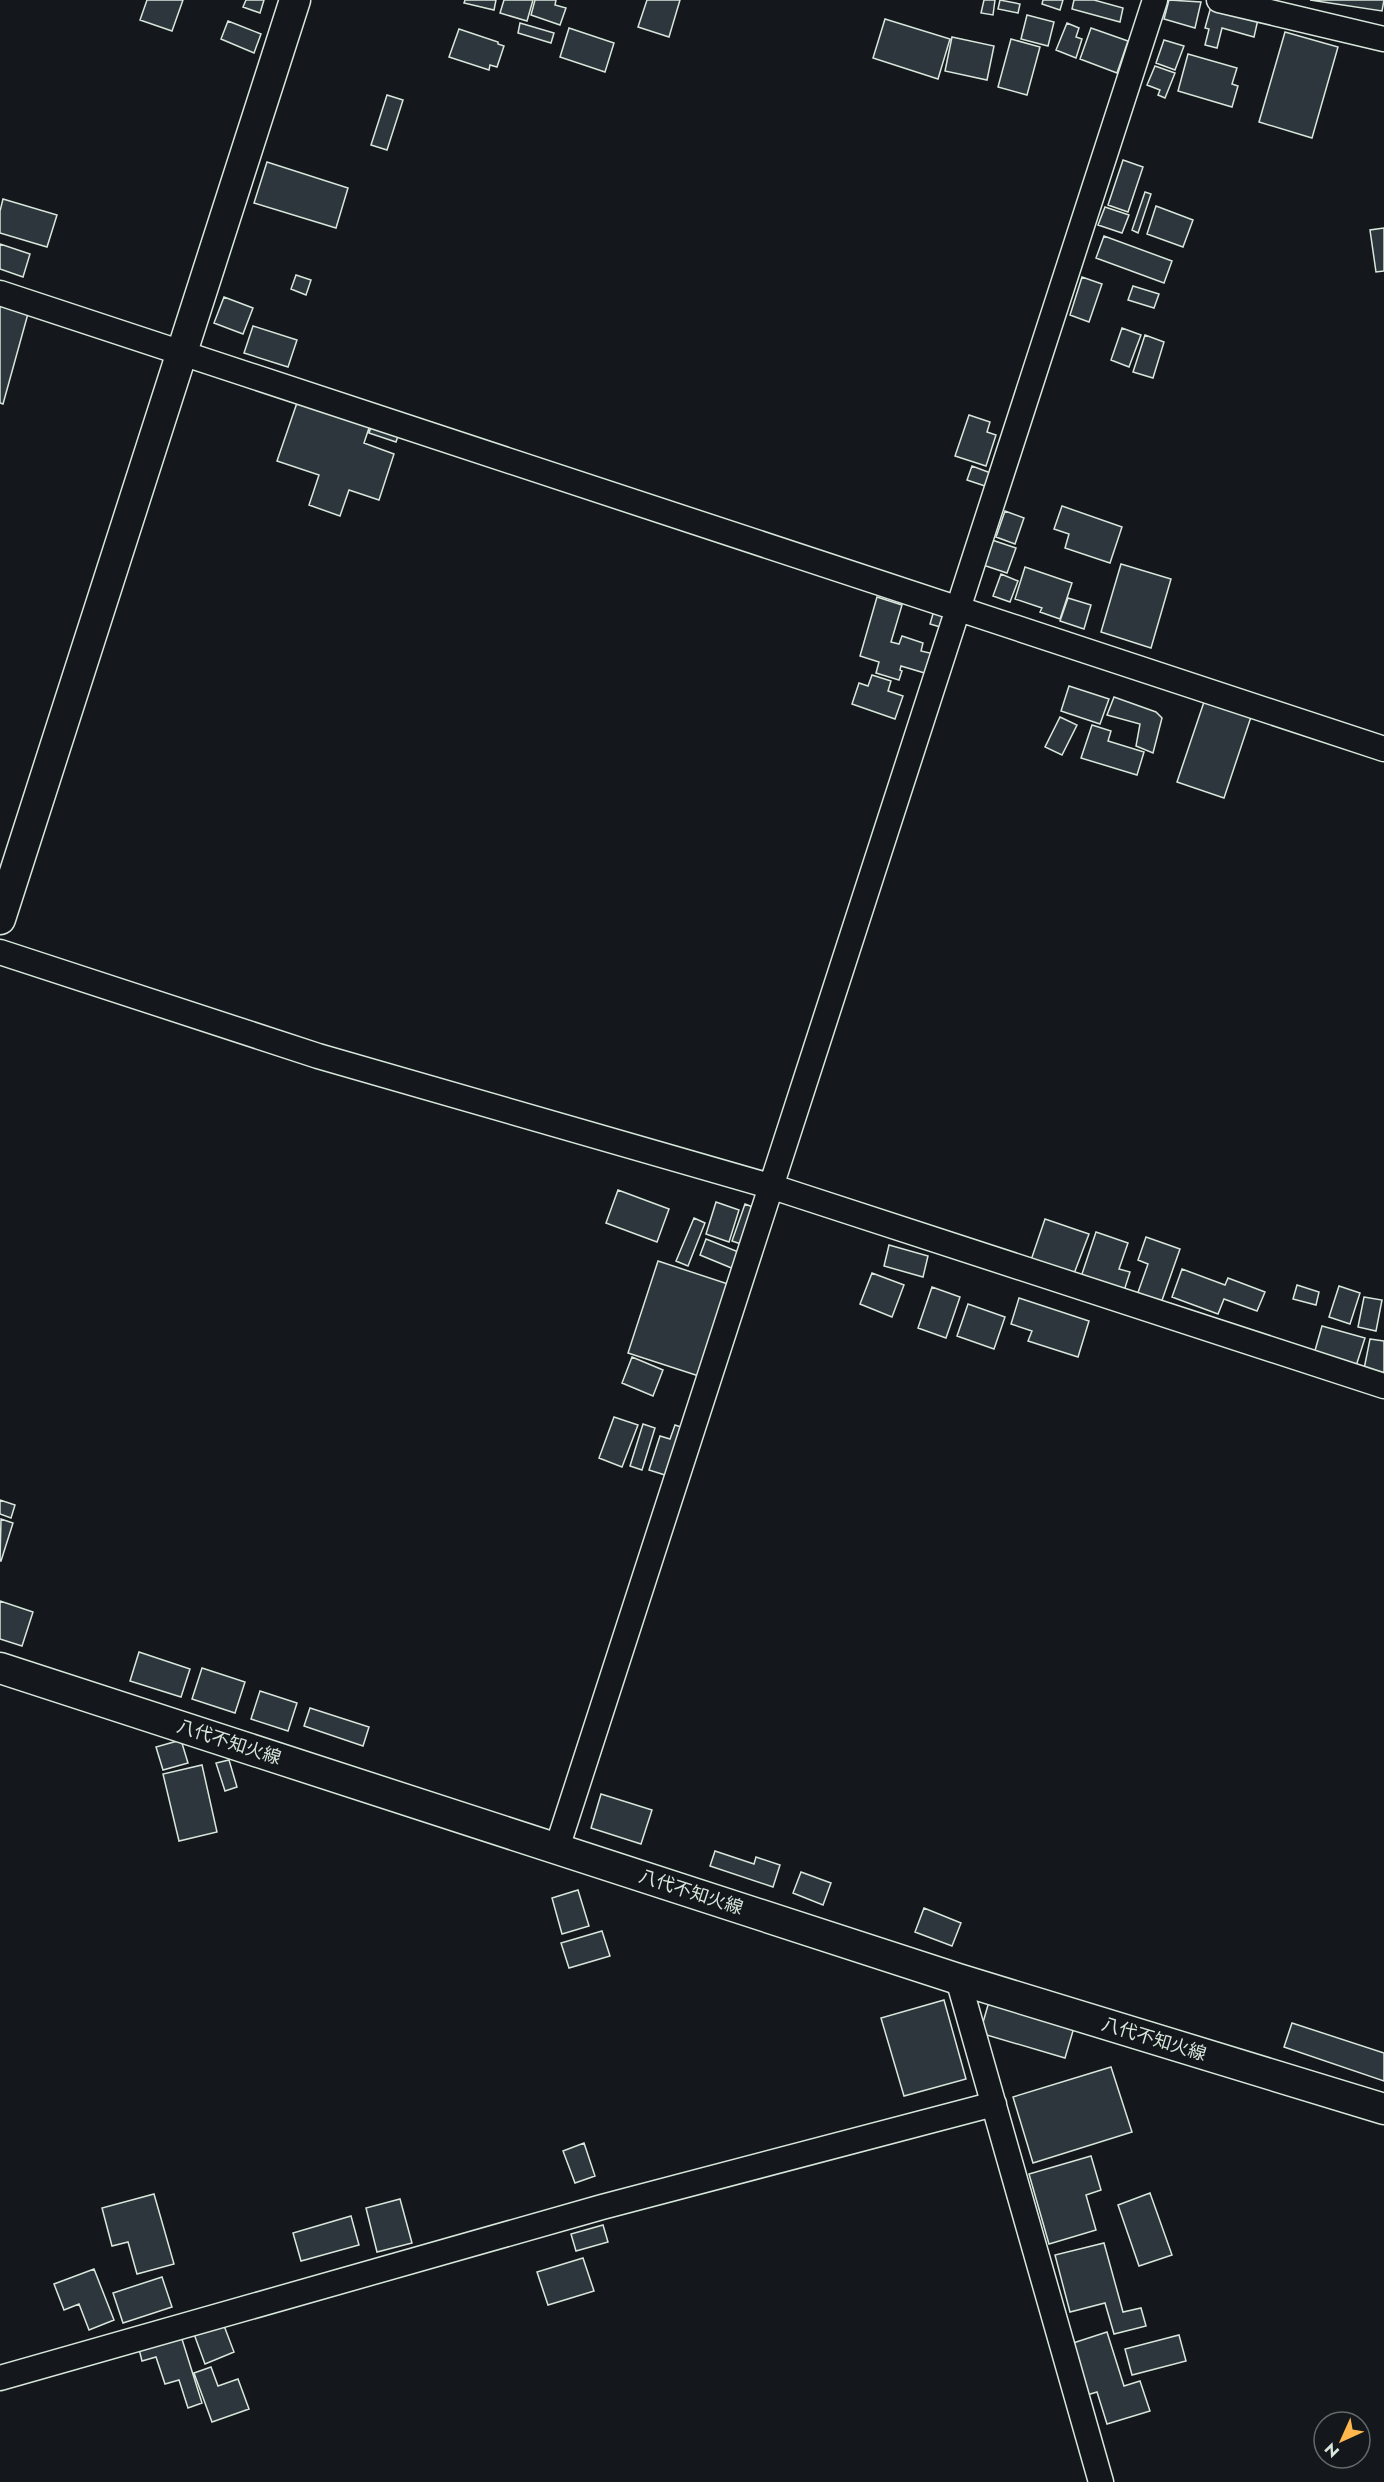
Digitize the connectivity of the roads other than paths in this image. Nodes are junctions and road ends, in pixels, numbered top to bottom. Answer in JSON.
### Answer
{"nodes":[{"id":1,"x":295,"y":0,"type":"edge"},
{"id":2,"x":1155,"y":0,"type":"edge"},
{"id":3,"x":1219,"y":0,"type":"edge"},
{"id":4,"x":1384,"y":39,"type":"edge"},
{"id":5,"x":0,"y":293,"type":"edge"},
{"id":6,"x":183,"y":352,"type":"junction"},
{"id":7,"x":958,"y":610,"type":"junction"},
{"id":8,"x":1384,"y":749,"type":"edge"},
{"id":9,"x":0,"y":918,"type":"edge"},
{"id":10,"x":0,"y":952,"type":"edge"},
{"id":11,"x":773,"y":1187,"type":"junction"},
{"id":12,"x":1384,"y":1386,"type":"edge"},
{"id":13,"x":0,"y":1668,"type":"edge"},
{"id":14,"x":557,"y":1848,"type":"junction"},
{"id":15,"x":958,"y":1979,"type":"junction"},
{"id":16,"x":994,"y":2104,"type":"junction"},
{"id":17,"x":1384,"y":2109,"type":"edge"},
{"id":18,"x":0,"y":2378,"type":"edge"},
{"id":19,"x":1101,"y":2482,"type":"edge"}],
"edges":[{"from":1,"to":6,"type":"main road"},
{"from":2,"to":7,"type":"street"},
{"from":3,"to":4,"type":"street"},
{"from":5,"to":6,"type":"street"},
{"from":6,"to":7,"type":"street"},
{"from":6,"to":9,"type":"main road"},
{"from":7,"to":8,"type":"street"},
{"from":7,"to":11,"type":"street"},
{"from":10,"to":11,"type":"street"},
{"from":11,"to":12,"type":"street"},
{"from":11,"to":14,"type":"street"},
{"from":13,"to":14,"type":"main road","name":"八代不知火線"},
{"from":14,"to":15,"type":"main road","name":"八代不知火線"},
{"from":15,"to":16,"type":"street"},
{"from":15,"to":17,"type":"main road","name":"八代不知火線"},
{"from":16,"to":18,"type":"street"},
{"from":16,"to":19,"type":"street"}]}
